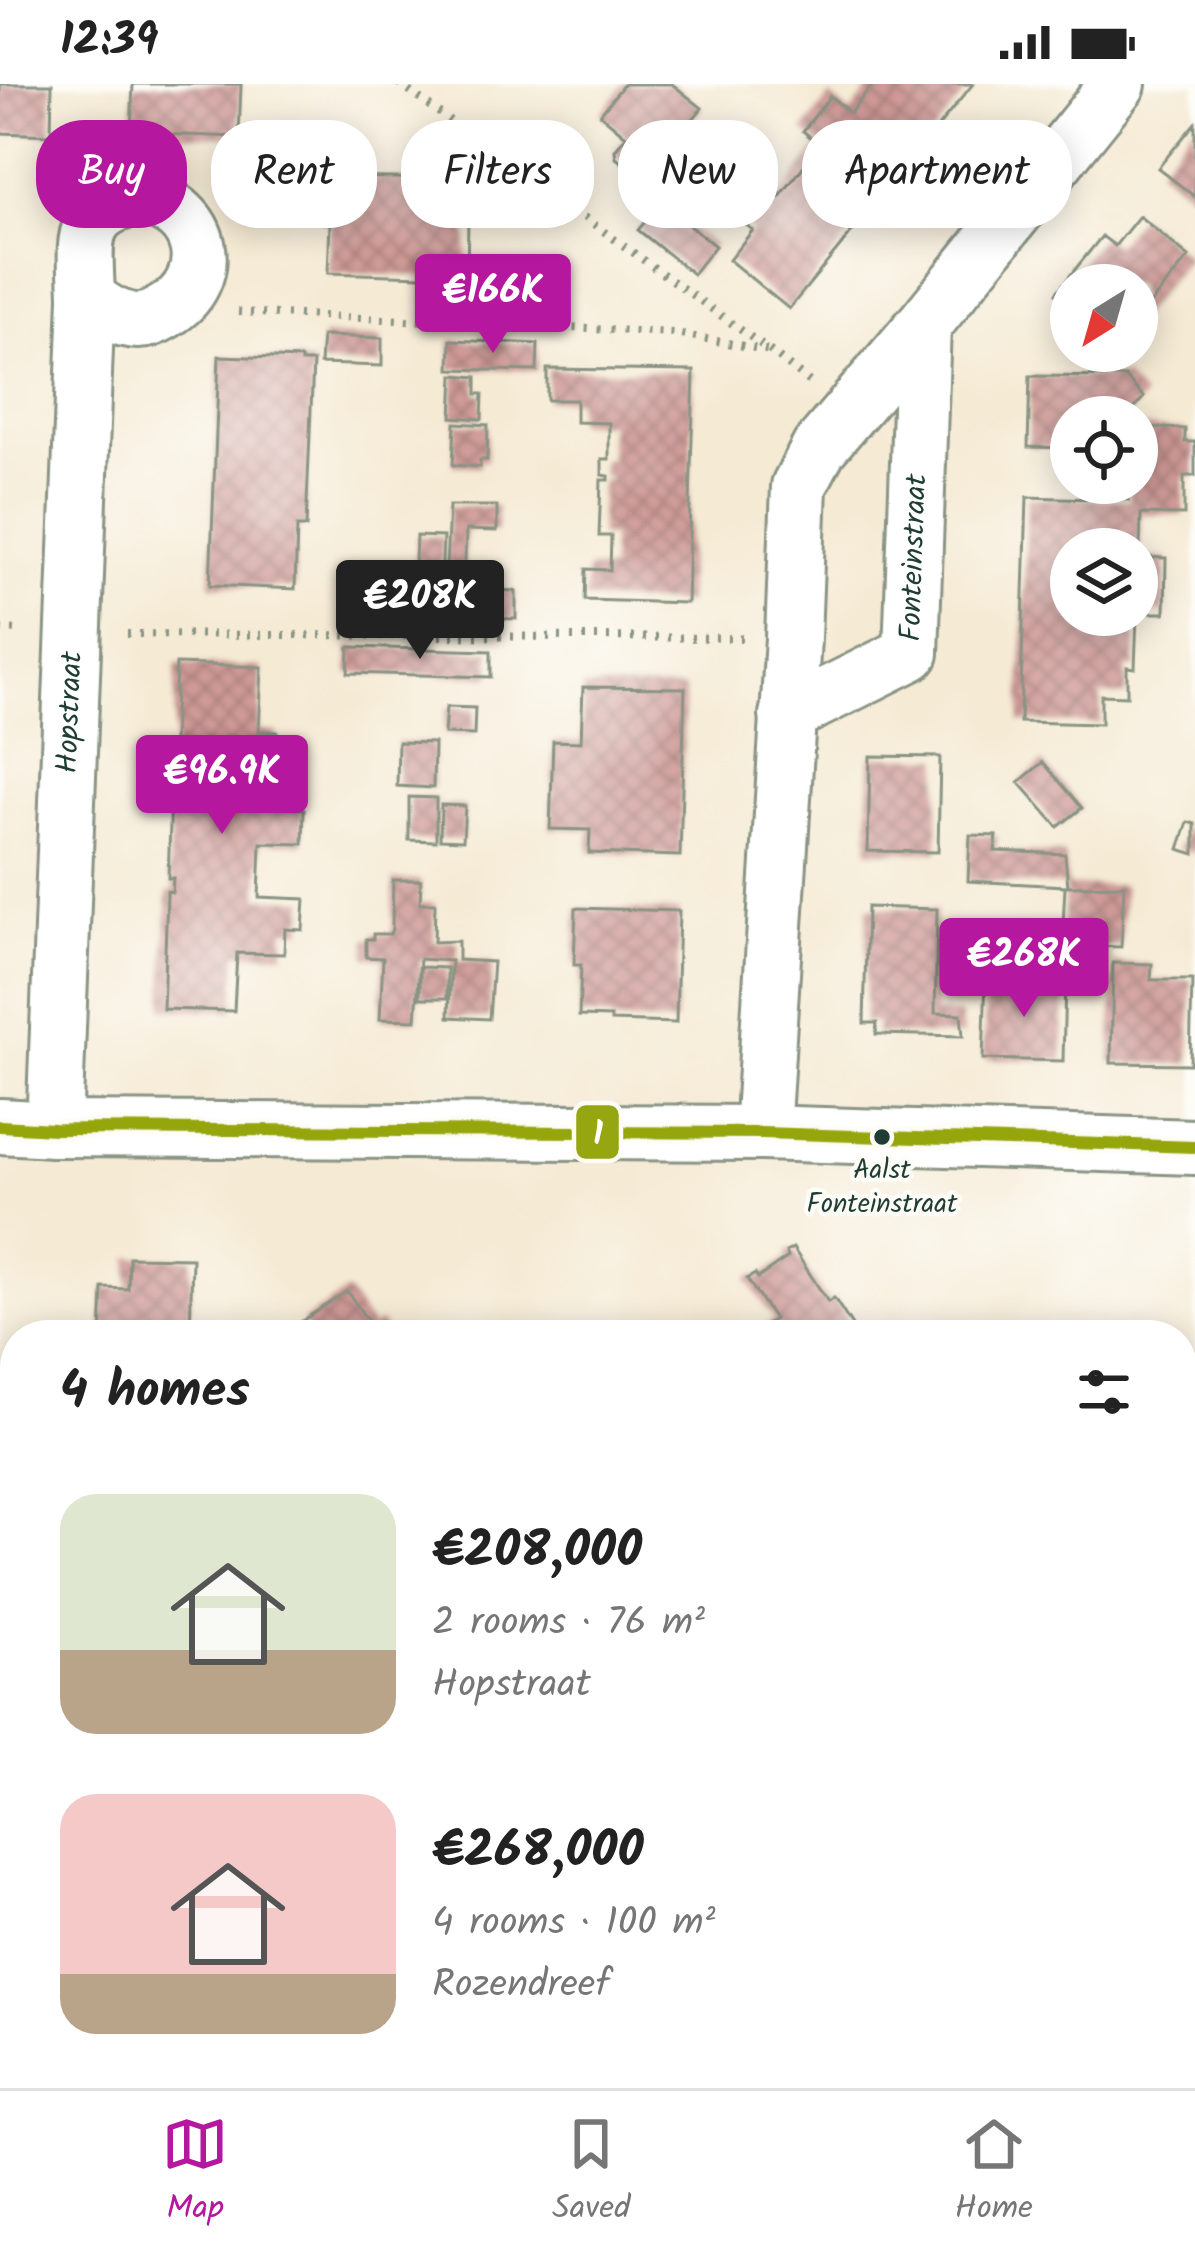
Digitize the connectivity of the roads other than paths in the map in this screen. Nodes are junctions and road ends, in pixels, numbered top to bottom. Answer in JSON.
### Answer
{"nodes":[{"id":1,"x":1118,"y":84,"type":"edge"},
{"id":2,"x":87,"y":298,"type":"junction"},
{"id":3,"x":923,"y":326,"type":"junction"},
{"id":4,"x":787,"y":715,"type":"junction"},
{"id":5,"x":0,"y":1126,"type":"edge"},
{"id":6,"x":54,"y":1129,"type":"junction"},
{"id":7,"x":762,"y":1132,"type":"junction"},
{"id":8,"x":1195,"y":1147,"type":"edge"}],
"edges":[{"from":1,"to":3,"type":"street"},
{"from":2,"to":2,"type":"street"},
{"from":2,"to":6,"type":"street","name":"Hopstraat"},
{"from":3,"to":4,"type":"street"},
{"from":3,"to":4,"type":"street","name":"Fonteinstraat"},
{"from":4,"to":7,"type":"street"},
{"from":5,"to":6,"type":"street"},
{"from":6,"to":7,"type":"street"},
{"from":7,"to":8,"type":"street"}]}
